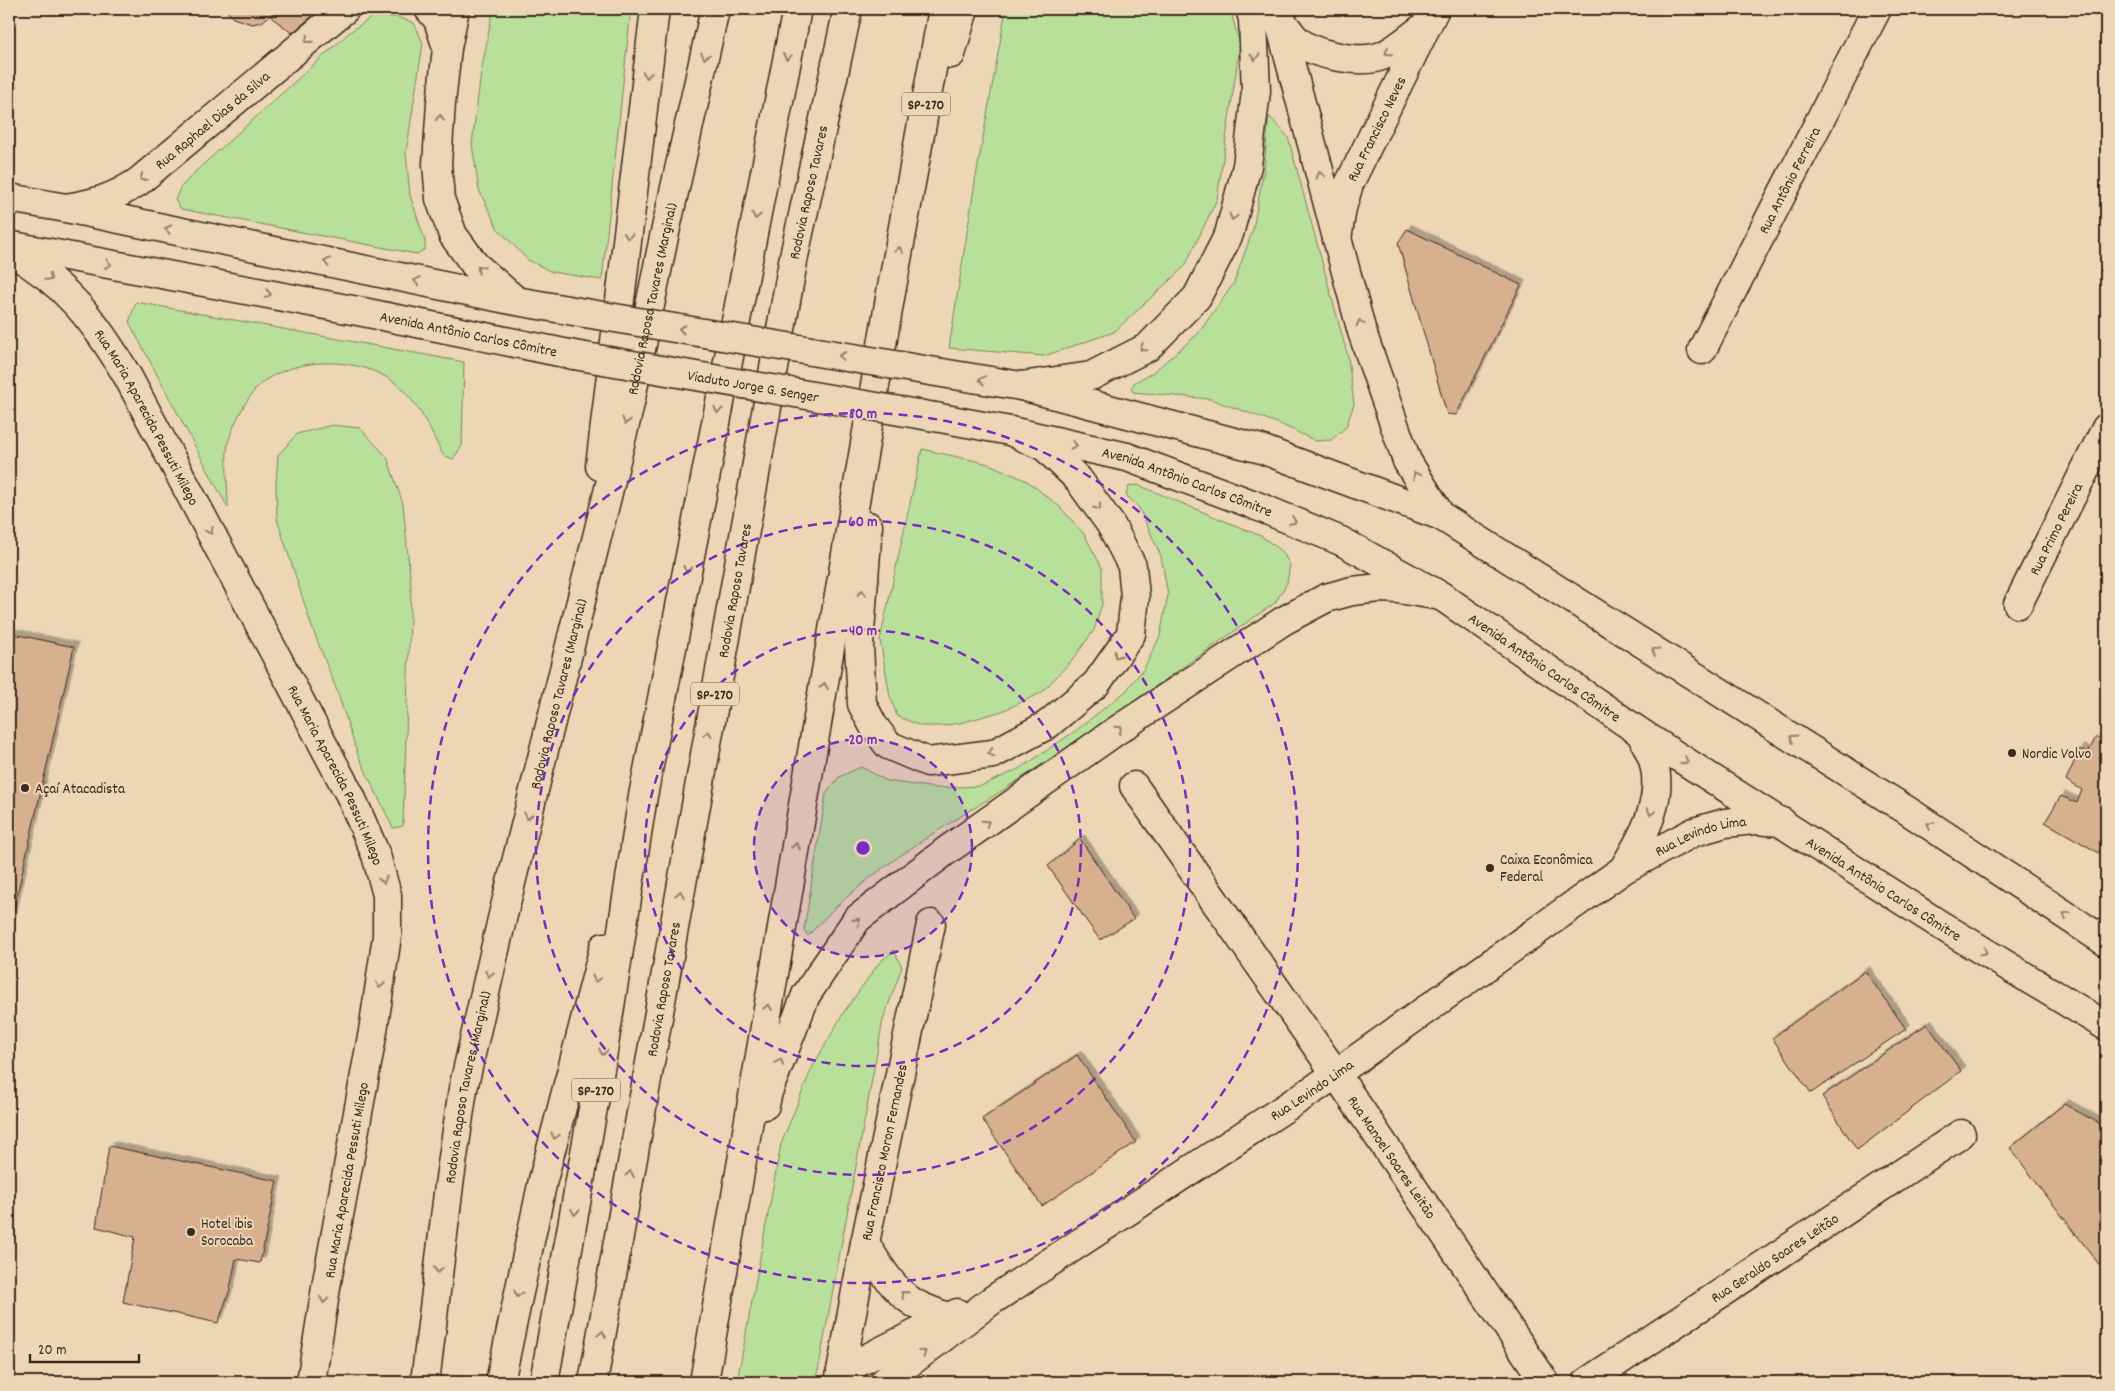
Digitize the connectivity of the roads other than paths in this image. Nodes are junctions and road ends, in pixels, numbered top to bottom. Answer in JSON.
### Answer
{"nodes":[{"id":1,"x":345,"y":9,"type":"edge"},
{"id":2,"x":429,"y":9,"type":"edge"},
{"id":3,"x":455,"y":9,"type":"edge"},
{"id":4,"x":655,"y":9,"type":"edge"},
{"id":5,"x":715,"y":9,"type":"edge"},
{"id":6,"x":797,"y":9,"type":"edge"},
{"id":7,"x":848,"y":9,"type":"edge"},
{"id":8,"x":943,"y":9,"type":"edge"},
{"id":9,"x":964,"y":9,"type":"edge"},
{"id":10,"x":1250,"y":9,"type":"edge"},
{"id":11,"x":1877,"y":9,"type":"edge"},
{"id":12,"x":1278,"y":13,"type":"edge"},
{"id":13,"x":1431,"y":16,"type":"edge"},
{"id":14,"x":446,"y":48,"type":"junction"},
{"id":15,"x":9,"y":198,"type":"edge"},
{"id":16,"x":908,"y":200,"type":"junction"},
{"id":17,"x":66,"y":208,"type":"junction"},
{"id":18,"x":1337,"y":239,"type":"junction"},
{"id":19,"x":9,"y":245,"type":"edge"},
{"id":20,"x":9,"y":251,"type":"edge"},
{"id":21,"x":890,"y":298,"type":"junction"},
{"id":22,"x":516,"y":302,"type":"junction"},
{"id":23,"x":1702,"y":350,"type":"dead end"},
{"id":24,"x":574,"y":355,"type":"joint"},
{"id":25,"x":1021,"y":386,"type":"junction"},
{"id":26,"x":935,"y":418,"type":"joint"},
{"id":27,"x":2106,"y":428,"type":"edge"},
{"id":28,"x":1010,"y":431,"type":"junction"},
{"id":29,"x":1441,"y":516,"type":"junction"},
{"id":30,"x":585,"y":585,"type":"junction"},
{"id":31,"x":1441,"y":596,"type":"junction"},
{"id":32,"x":2018,"y":604,"type":"dead end"},
{"id":33,"x":1640,"y":732,"type":"junction"},
{"id":34,"x":1134,"y":786,"type":"dead end"},
{"id":35,"x":643,"y":796,"type":"junction"},
{"id":36,"x":1782,"y":822,"type":"junction"},
{"id":37,"x":1624,"y":869,"type":"junction"},
{"id":38,"x":931,"y":924,"type":"dead end"},
{"id":39,"x":2106,"y":942,"type":"edge"},
{"id":40,"x":2106,"y":1026,"type":"edge"},
{"id":41,"x":1336,"y":1074,"type":"junction"},
{"id":42,"x":1962,"y":1134,"type":"dead end"},
{"id":43,"x":865,"y":1244,"type":"junction"},
{"id":44,"x":991,"y":1301,"type":"junction"},
{"id":45,"x":947,"y":1317,"type":"junction"},
{"id":46,"x":840,"y":1377,"type":"edge"},
{"id":47,"x":312,"y":1382,"type":"edge"},
{"id":48,"x":425,"y":1382,"type":"edge"},
{"id":49,"x":500,"y":1382,"type":"edge"},
{"id":50,"x":544,"y":1382,"type":"edge"},
{"id":51,"x":593,"y":1382,"type":"edge"},
{"id":52,"x":705,"y":1382,"type":"edge"},
{"id":53,"x":884,"y":1382,"type":"edge"},
{"id":54,"x":1545,"y":1382,"type":"edge"},
{"id":55,"x":1587,"y":1382,"type":"edge"}],
"edges":[{"from":1,"to":17,"type":"main road","name":"Rua Raphael Dias da Silva","one_way":true},
{"from":2,"to":14,"type":"main road"},
{"from":3,"to":14,"type":"main road"},
{"from":4,"to":30,"type":"main road","one_way":true},
{"from":5,"to":30,"type":"main road","name":"Rodovia Raposo Tavares (Marginal)","one_way":true},
{"from":6,"to":35,"type":"main road","number":"SP-270","one_way":true},
{"from":51,"to":7,"type":"main road","name":"Rodovia Raposo Tavares","number":"SP-270","one_way":true},
{"from":8,"to":16,"type":"main road","number":"SP-270"},
{"from":9,"to":16,"type":"main road"},
{"from":10,"to":25,"type":"main road","one_way":true},
{"from":11,"to":23,"type":"main road","name":"Rua Antônio Ferreira"},
{"from":13,"to":12,"type":"main road","name":"Rua Francisco Neves","one_way":true},
{"from":18,"to":12,"type":"main road","one_way":true},
{"from":13,"to":18,"type":"main road","name":"Rua Francisco Neves"},
{"from":22,"to":14,"type":"main road","one_way":true},
{"from":15,"to":17,"type":"main road"},
{"from":21,"to":16,"type":"main road","number":"SP-270","one_way":true},
{"from":22,"to":17,"type":"main road","one_way":true},
{"from":29,"to":18,"type":"main road","one_way":true},
{"from":19,"to":24,"type":"main road","name":"Avenida Antônio Carlos Cômitre","one_way":true},
{"from":20,"to":47,"type":"main road","name":"Rua Maria Aparecida Pessuti Milego","one_way":true},
{"from":28,"to":21,"type":"main road","one_way":true},
{"from":52,"to":21,"type":"main road","number":"SP-270","one_way":true},
{"from":25,"to":22,"type":"main road","one_way":true,"bridge":true},
{"from":24,"to":26,"type":"main road","name":"Viaduto Jorge G. Senger","bridge":true},
{"from":25,"to":29,"type":"main road"},
{"from":26,"to":28,"type":"main road","name":"Avenida Antônio Carlos Cômitre"},
{"from":27,"to":32,"type":"main road","name":"Rua Primo Pereira"},
{"from":28,"to":31,"type":"main road","name":"Avenida Antônio Carlos Cômitre","one_way":true},
{"from":39,"to":29,"type":"main road","one_way":true},
{"from":30,"to":48,"type":"main road","name":"Rodovia Raposo Tavares (Marginal)","one_way":true},
{"from":31,"to":33,"type":"main road","name":"Avenida Antônio Carlos Cômitre"},
{"from":52,"to":31,"type":"main road","one_way":true},
{"from":33,"to":36,"type":"main road","name":"Avenida Antônio Carlos Cômitre","one_way":true},
{"from":33,"to":37,"type":"main road","name":"Rua Levindo Lima","one_way":true},
{"from":34,"to":41,"type":"main road","name":"Rua Manoel Soares Leitão"},
{"from":35,"to":49,"type":"main road","one_way":true},
{"from":35,"to":50,"type":"main road","number":"SP-270","one_way":true},
{"from":36,"to":37,"type":"main road","name":"Rua Levindo Lima"},
{"from":36,"to":40,"type":"main road","name":"Avenida Antônio Carlos Cômitre","one_way":true},
{"from":37,"to":41,"type":"main road","name":"Rua Levindo Lima"},
{"from":38,"to":43,"type":"main road","name":"Rua Francisco Moron Fernandes"},
{"from":41,"to":44,"type":"main road","name":"Rua Levindo Lima"},
{"from":41,"to":54,"type":"main road","name":"Rua Manoel Soares Leitão"},
{"from":42,"to":55,"type":"main road","name":"Rua Geraldo Soares Leitão"},
{"from":45,"to":43,"type":"main road","one_way":true},
{"from":43,"to":46,"type":"main road","name":"Rua Francisco Moron Fernandes"},
{"from":44,"to":45,"type":"main road","name":"Rua Levindo Lima"},
{"from":53,"to":44,"type":"main road","name":"Rua Levindo Lima","one_way":true},
{"from":45,"to":46,"type":"main road","name":"Rua Levindo Lima"}]}
